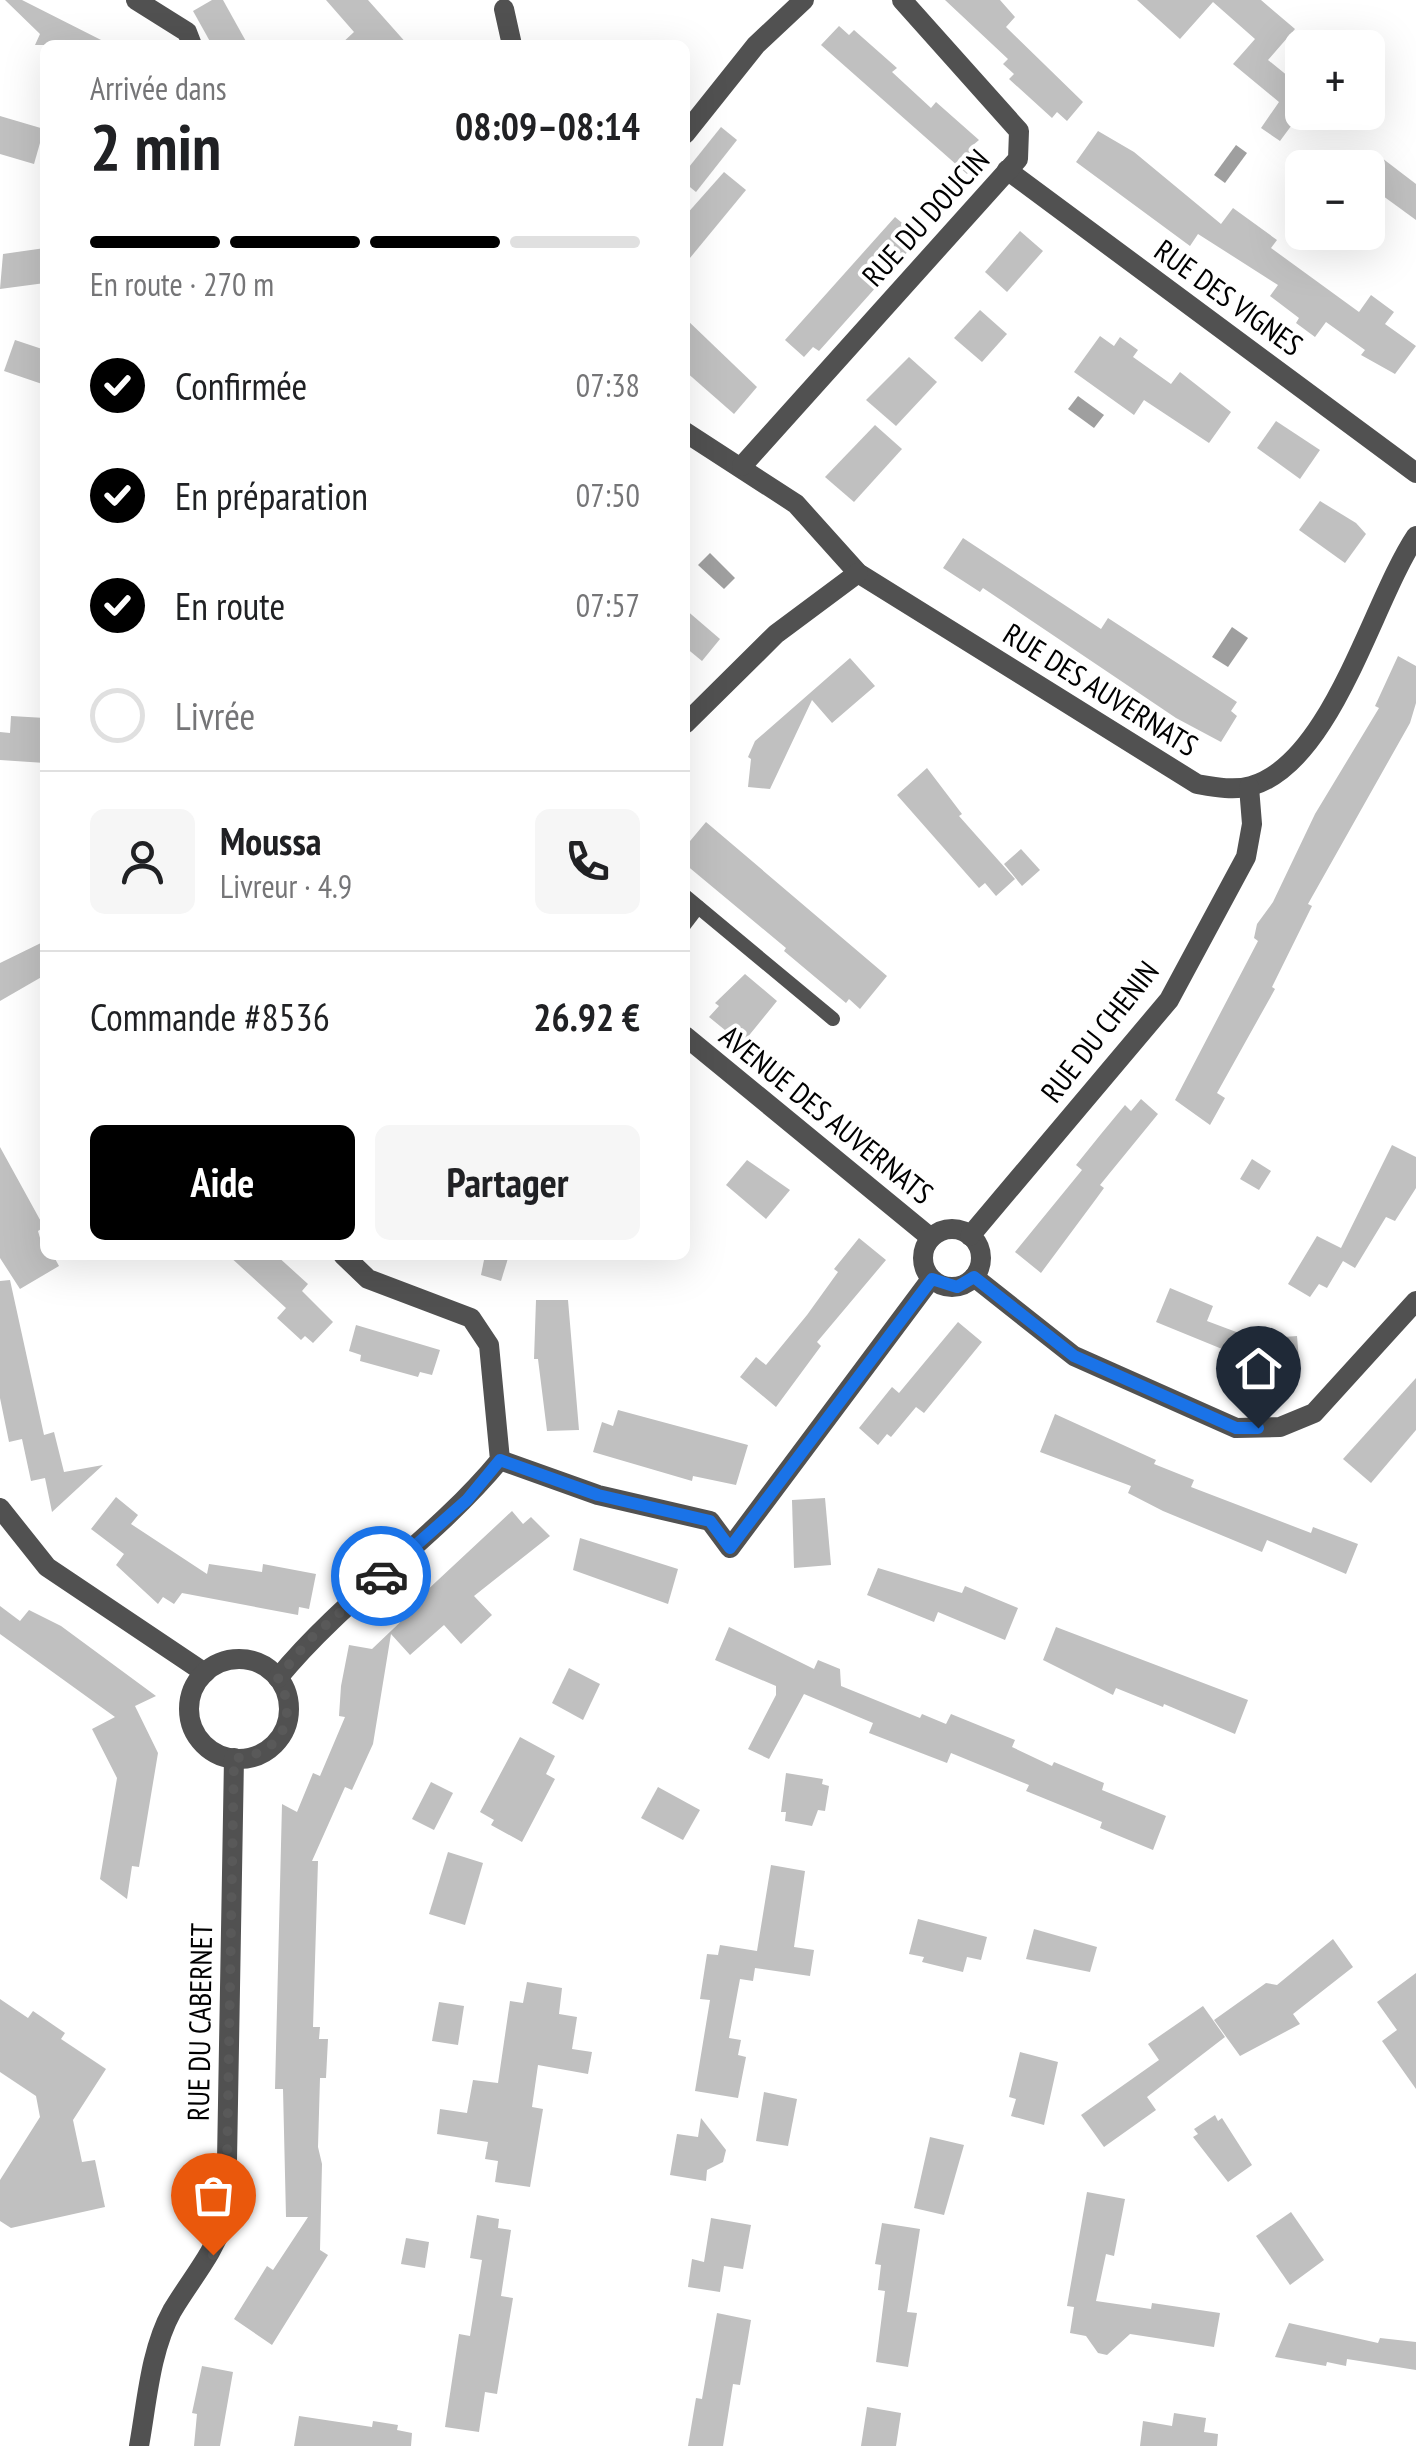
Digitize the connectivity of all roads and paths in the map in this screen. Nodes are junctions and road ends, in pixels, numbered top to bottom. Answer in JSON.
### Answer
{"nodes":[{"id":1,"x":136,"y":0,"type":"edge"},
{"id":2,"x":804,"y":0,"type":"edge"},
{"id":3,"x":902,"y":0,"type":"edge"},
{"id":4,"x":504,"y":9,"type":"dead end"},
{"id":5,"x":190,"y":40,"type":"edge"},
{"id":6,"x":511,"y":40,"type":"edge"},
{"id":7,"x":690,"y":128,"type":"edge"},
{"id":8,"x":1007,"y":170,"type":"junction"},
{"id":9,"x":690,"y":435,"type":"edge"},
{"id":10,"x":742,"y":466,"type":"junction"},
{"id":11,"x":1416,"y":472,"type":"edge"},
{"id":12,"x":1416,"y":536,"type":"edge"},
{"id":13,"x":858,"y":573,"type":"junction"},
{"id":14,"x":690,"y":719,"type":"edge"},
{"id":15,"x":1249,"y":786,"type":"junction"},
{"id":16,"x":690,"y":900,"type":"edge"},
{"id":17,"x":698,"y":907,"type":"junction"},
{"id":18,"x":690,"y":917,"type":"edge"},
{"id":19,"x":833,"y":1019,"type":"dead end"},
{"id":20,"x":690,"y":1040,"type":"edge"},
{"id":21,"x":970,"y":1236,"type":"junction"},
{"id":22,"x":931,"y":1238,"type":"junction"},
{"id":23,"x":347,"y":1260,"type":"edge"},
{"id":24,"x":974,"y":1277,"type":"junction"},
{"id":25,"x":932,"y":1279,"type":"junction"},
{"id":26,"x":1416,"y":1301,"type":"edge"},
{"id":27,"x":500,"y":1460,"type":"junction"},
{"id":28,"x":0,"y":1508,"type":"edge"},
{"id":29,"x":204,"y":1672,"type":"junction"},
{"id":30,"x":278,"y":1678,"type":"junction"},
{"id":31,"x":234,"y":1758,"type":"junction"},
{"id":32,"x":139,"y":2446,"type":"edge"}],
"edges":[{"from":1,"to":5,"type":"street"},
{"from":2,"to":7,"type":"street"},
{"from":3,"to":8,"type":"street","name":"RUE DU DOUCIN"},
{"from":4,"to":6,"type":"street"},
{"from":8,"to":10,"type":"street","name":"RUE DU DOUCIN"},
{"from":8,"to":11,"type":"street","name":"RUE DES VIGNES"},
{"from":9,"to":10,"type":"street","name":"RUE DES AUVERNATS"},
{"from":10,"to":13,"type":"street","name":"RUE DES AUVERNATS"},
{"from":12,"to":15,"type":"street"},
{"from":13,"to":14,"type":"street"},
{"from":13,"to":15,"type":"street","name":"RUE DES AUVERNATS"},
{"from":15,"to":21,"type":"street","name":"RUE DU CHENIN"},
{"from":16,"to":17,"type":"lane"},
{"from":17,"to":18,"type":"lane"},
{"from":17,"to":19,"type":"lane"},
{"from":20,"to":22,"type":"street","name":"AVENUE DES AUVERNATS"},
{"from":21,"to":22,"type":"street","name":"AVENUE DES AUVERNATS"},
{"from":21,"to":24,"type":"street"},
{"from":22,"to":25,"type":"street","name":"AVENUE DES AUVERNATS"},
{"from":23,"to":27,"type":"street"},
{"from":24,"to":25,"type":"street"},
{"from":24,"to":26,"type":"street"},
{"from":25,"to":27,"type":"street"},
{"from":27,"to":30,"type":"street"},
{"from":28,"to":29,"type":"street"},
{"from":29,"to":30,"type":"street"},
{"from":29,"to":31,"type":"street"},
{"from":30,"to":31,"type":"street"},
{"from":31,"to":32,"type":"street","name":"RUE DU CABERNET"}]}
